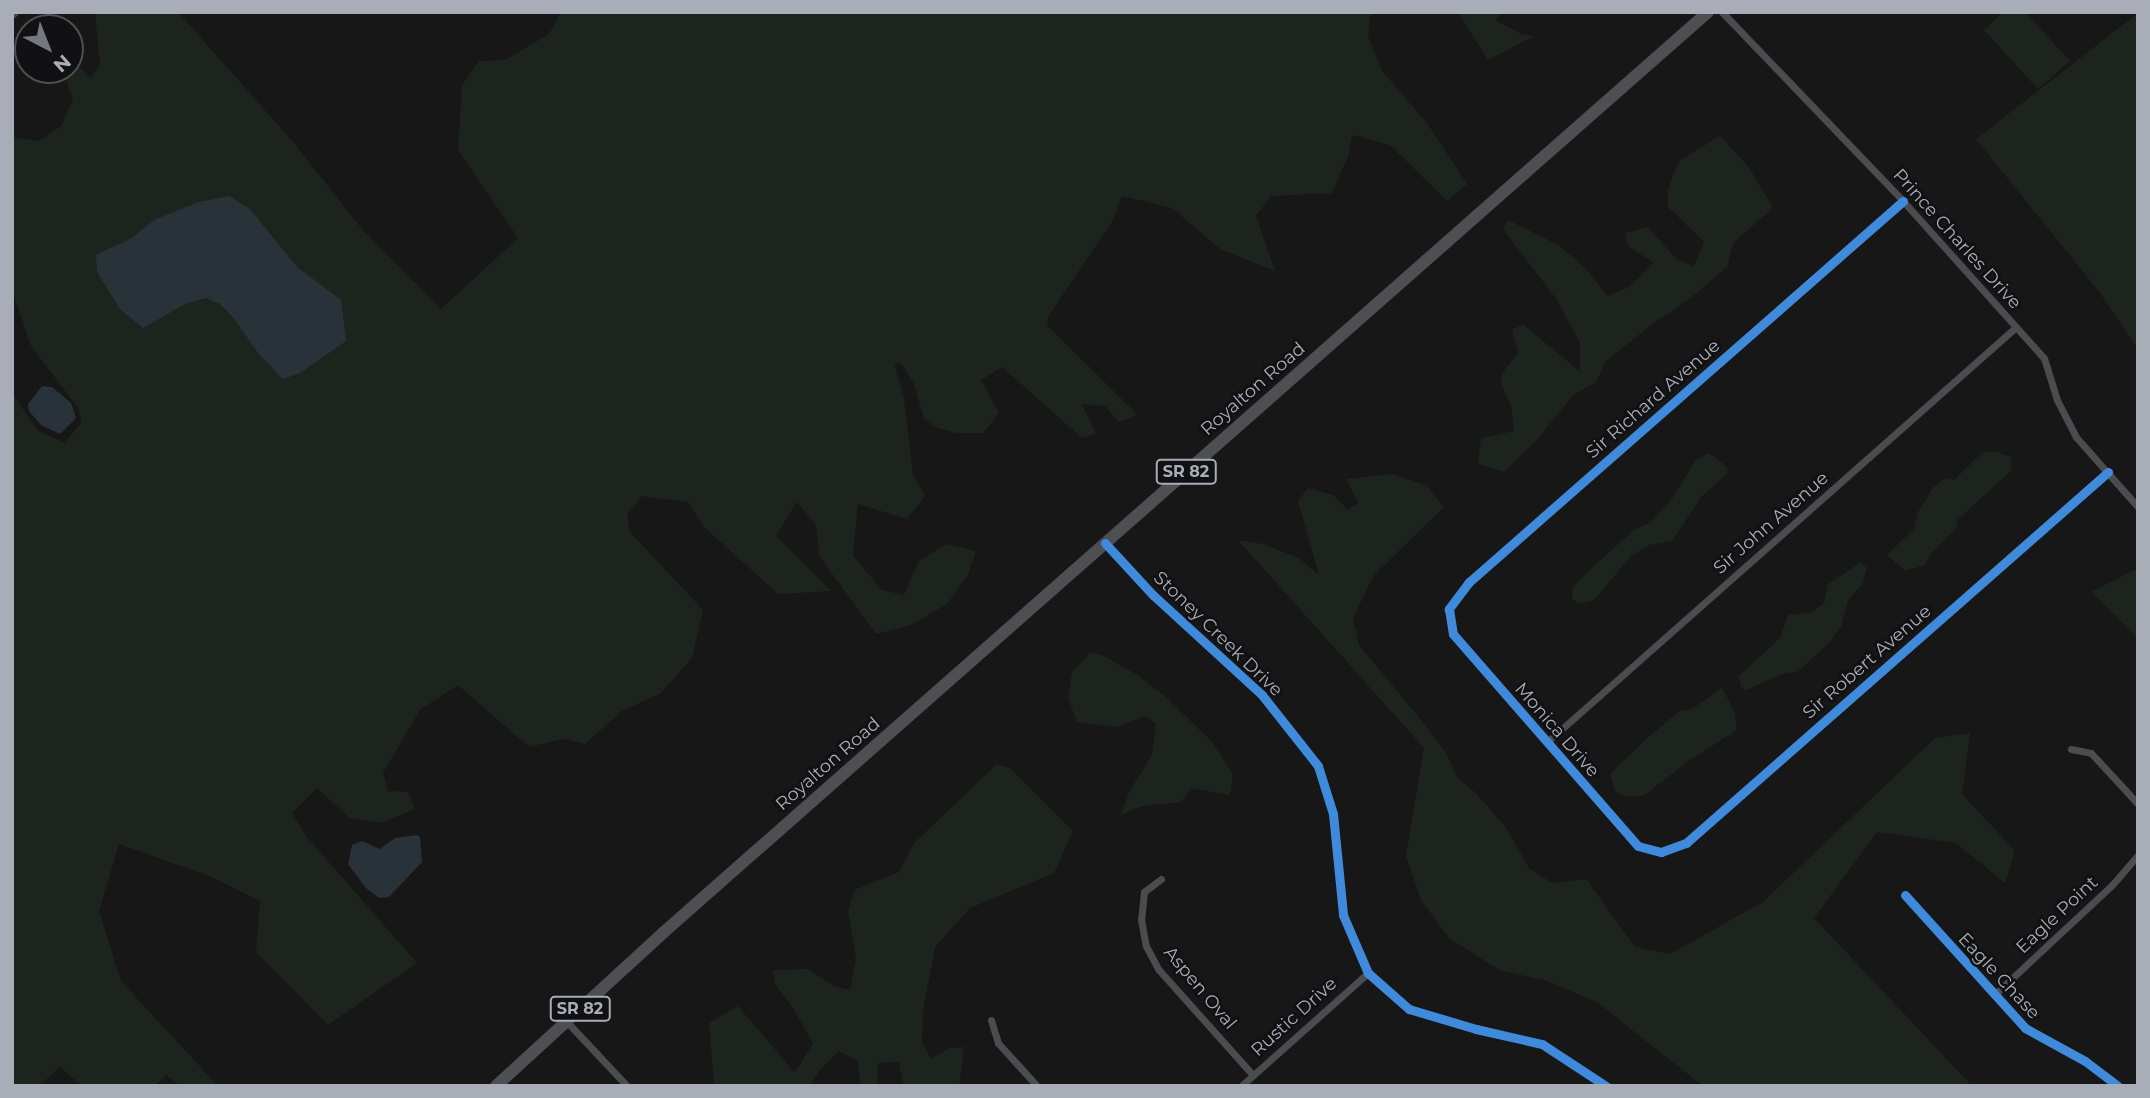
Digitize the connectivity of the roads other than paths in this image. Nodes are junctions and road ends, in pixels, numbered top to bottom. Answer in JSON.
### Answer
{"nodes":[{"id":1,"x":1708,"y":12,"type":"edge"},
{"id":2,"x":1722,"y":12,"type":"edge"},
{"id":3,"x":1903,"y":201,"type":"junction"},
{"id":4,"x":2016,"y":327,"type":"junction"},
{"id":5,"x":2108,"y":472,"type":"junction"},
{"id":6,"x":2138,"y":507,"type":"edge"},
{"id":7,"x":1105,"y":543,"type":"junction"},
{"id":8,"x":1453,"y":634,"type":"joint"},
{"id":9,"x":1547,"y":742,"type":"junction"},
{"id":10,"x":2071,"y":749,"type":"dead end"},
{"id":11,"x":2138,"y":804,"type":"edge"},
{"id":12,"x":1638,"y":846,"type":"joint"},
{"id":13,"x":2138,"y":855,"type":"edge"},
{"id":14,"x":1161,"y":879,"type":"dead end"},
{"id":15,"x":1905,"y":895,"type":"dead end"},
{"id":16,"x":1368,"y":973,"type":"junction"},
{"id":17,"x":1994,"y":995,"type":"junction"},
{"id":18,"x":991,"y":1020,"type":"dead end"},
{"id":19,"x":566,"y":1022,"type":"junction"},
{"id":20,"x":1254,"y":1075,"type":"junction"},
{"id":21,"x":496,"y":1086,"type":"edge"},
{"id":22,"x":627,"y":1086,"type":"edge"},
{"id":23,"x":1037,"y":1086,"type":"edge"},
{"id":24,"x":1241,"y":1086,"type":"edge"},
{"id":25,"x":1606,"y":1086,"type":"edge"},
{"id":26,"x":2118,"y":1086,"type":"edge"}],
"edges":[{"from":1,"to":7,"type":"main road","name":"Royalton Road","number":"SR 82"},
{"from":2,"to":3,"type":"street","name":"Prince Charles Drive"},
{"from":3,"to":4,"type":"street","name":"Prince Charles Drive"},
{"from":3,"to":8,"type":"street","name":"Sir Richard Avenue"},
{"from":4,"to":5,"type":"street","name":"Prince Charles Drive"},
{"from":4,"to":9,"type":"street","name":"Sir John Avenue"},
{"from":5,"to":6,"type":"street","name":"Prince Charles Drive"},
{"from":5,"to":12,"type":"street","name":"Sir Robert Avenue"},
{"from":7,"to":16,"type":"street","name":"Stoney Creek Drive"},
{"from":7,"to":19,"type":"main road","name":"Royalton Road","number":"SR 82"},
{"from":8,"to":9,"type":"street","name":"Monica Drive"},
{"from":9,"to":12,"type":"street","name":"Monica Drive"},
{"from":10,"to":11,"type":"street"},
{"from":13,"to":17,"type":"street","name":"Eagle Point"},
{"from":14,"to":20,"type":"street","name":"Aspen Oval"},
{"from":15,"to":17,"type":"street","name":"Eagle Chase"},
{"from":16,"to":20,"type":"street","name":"Rustic Drive"},
{"from":16,"to":25,"type":"street","name":"Stoney Creek Drive"},
{"from":17,"to":26,"type":"street","name":"Eagle Chase"},
{"from":18,"to":23,"type":"street"},
{"from":19,"to":21,"type":"main road","number":"SR 82"},
{"from":19,"to":22,"type":"street"},
{"from":20,"to":24,"type":"street","name":"Rustic Drive"}]}
